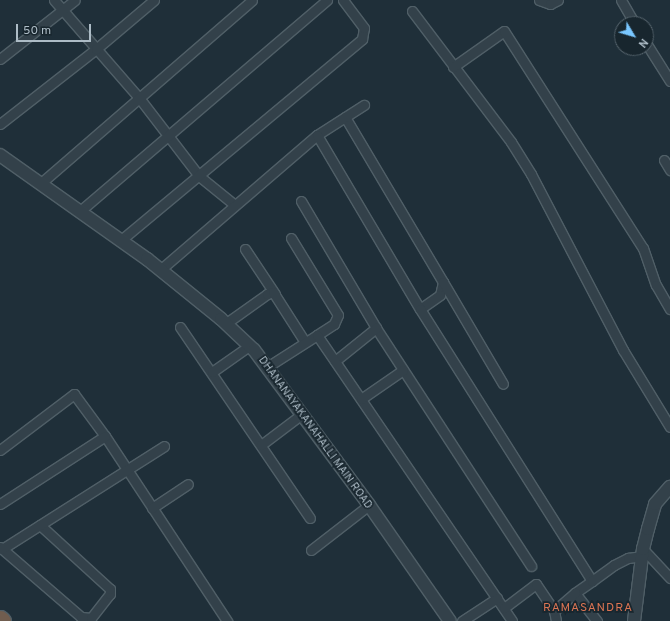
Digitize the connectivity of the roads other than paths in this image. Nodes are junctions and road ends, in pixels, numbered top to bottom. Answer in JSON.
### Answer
{"nodes":[{"id":1,"x":54,"y":0,"type":"edge"},
{"id":2,"x":75,"y":0,"type":"edge"},
{"id":3,"x":154,"y":0,"type":"edge"},
{"id":4,"x":252,"y":0,"type":"edge"},
{"id":5,"x":328,"y":0,"type":"edge"},
{"id":6,"x":343,"y":0,"type":"edge"},
{"id":7,"x":538,"y":0,"type":"edge"},
{"id":8,"x":558,"y":0,"type":"edge"},
{"id":9,"x":621,"y":0,"type":"edge"},
{"id":10,"x":62,"y":10,"type":"junction"},
{"id":11,"x":412,"y":11,"type":"dead end"},
{"id":12,"x":630,"y":16,"type":"edge"},
{"id":13,"x":96,"y":49,"type":"junction"},
{"id":14,"x":654,"y":56,"type":"edge"},
{"id":15,"x":0,"y":59,"type":"edge"},
{"id":16,"x":453,"y":67,"type":"junction"},
{"id":17,"x":670,"y":81,"type":"edge"},
{"id":18,"x":140,"y":99,"type":"junction"},
{"id":19,"x":364,"y":104,"type":"dead end"},
{"id":20,"x":345,"y":117,"type":"junction"},
{"id":21,"x":0,"y":124,"type":"edge"},
{"id":22,"x":317,"y":135,"type":"junction"},
{"id":23,"x":169,"y":136,"type":"junction"},
{"id":24,"x":0,"y":155,"type":"edge"},
{"id":25,"x":664,"y":160,"type":"dead end"},
{"id":26,"x":670,"y":170,"type":"edge"},
{"id":27,"x":199,"y":176,"type":"junction"},
{"id":28,"x":41,"y":183,"type":"junction"},
{"id":29,"x":301,"y":201,"type":"dead end"},
{"id":30,"x":235,"y":205,"type":"junction"},
{"id":31,"x":80,"y":211,"type":"junction"},
{"id":32,"x":291,"y":238,"type":"dead end"},
{"id":33,"x":121,"y":240,"type":"junction"},
{"id":34,"x":245,"y":249,"type":"dead end"},
{"id":35,"x":160,"y":270,"type":"junction"},
{"id":36,"x":444,"y":282,"type":"junction"},
{"id":37,"x":275,"y":294,"type":"junction"},
{"id":38,"x":420,"y":309,"type":"junction"},
{"id":39,"x":670,"y":309,"type":"edge"},
{"id":40,"x":225,"y":324,"type":"junction"},
{"id":41,"x":180,"y":327,"type":"dead end"},
{"id":42,"x":376,"y":328,"type":"junction"},
{"id":43,"x":317,"y":334,"type":"junction"},
{"id":44,"x":305,"y":342,"type":"junction"},
{"id":45,"x":249,"y":346,"type":"junction"},
{"id":46,"x":335,"y":361,"type":"junction"},
{"id":47,"x":267,"y":367,"type":"junction"},
{"id":48,"x":403,"y":370,"type":"junction"},
{"id":49,"x":212,"y":372,"type":"junction"},
{"id":50,"x":503,"y":384,"type":"dead end"},
{"id":51,"x":361,"y":399,"type":"junction"},
{"id":52,"x":302,"y":414,"type":"junction"},
{"id":53,"x":670,"y":427,"type":"edge"},
{"id":54,"x":105,"y":436,"type":"junction"},
{"id":55,"x":261,"y":445,"type":"junction"},
{"id":56,"x":164,"y":446,"type":"dead end"},
{"id":57,"x":0,"y":450,"type":"edge"},
{"id":58,"x":127,"y":470,"type":"junction"},
{"id":59,"x":188,"y":484,"type":"dead end"},
{"id":60,"x":669,"y":490,"type":"edge"},
{"id":61,"x":0,"y":504,"type":"edge"},
{"id":62,"x":369,"y":505,"type":"junction"},
{"id":63,"x":152,"y":508,"type":"junction"},
{"id":64,"x":310,"y":518,"type":"dead end"},
{"id":65,"x":40,"y":525,"type":"junction"},
{"id":66,"x":1,"y":548,"type":"edge"},
{"id":67,"x":311,"y":550,"type":"dead end"},
{"id":68,"x":642,"y":552,"type":"junction"},
{"id":69,"x":531,"y":566,"type":"dead end"},
{"id":70,"x":670,"y":578,"type":"edge"},
{"id":71,"x":592,"y":581,"type":"junction"},
{"id":72,"x":575,"y":593,"type":"junction"},
{"id":73,"x":496,"y":598,"type":"junction"},
{"id":74,"x":504,"y":608,"type":"junction"},
{"id":75,"x":554,"y":611,"type":"junction"},
{"id":76,"x":445,"y":620,"type":"edge"},
{"id":77,"x":227,"y":621,"type":"edge"},
{"id":78,"x":462,"y":621,"type":"edge"},
{"id":79,"x":512,"y":621,"type":"edge"},
{"id":80,"x":556,"y":621,"type":"edge"},
{"id":81,"x":597,"y":621,"type":"edge"},
{"id":82,"x":634,"y":621,"type":"edge"}],
"edges":[{"from":1,"to":10,"type":"street"},
{"from":2,"to":10,"type":"street"},
{"from":3,"to":13,"type":"street"},
{"from":4,"to":18,"type":"street"},
{"from":5,"to":23,"type":"street"},
{"from":6,"to":27,"type":"street"},
{"from":7,"to":8,"type":"street"},
{"from":9,"to":12,"type":"street"},
{"from":10,"to":13,"type":"street"},
{"from":10,"to":15,"type":"street"},
{"from":11,"to":16,"type":"street"},
{"from":13,"to":18,"type":"street"},
{"from":13,"to":21,"type":"street"},
{"from":14,"to":17,"type":"street"},
{"from":16,"to":39,"type":"street"},
{"from":16,"to":53,"type":"street"},
{"from":18,"to":23,"type":"street"},
{"from":18,"to":28,"type":"street"},
{"from":19,"to":20,"type":"street"},
{"from":20,"to":22,"type":"street"},
{"from":20,"to":36,"type":"street"},
{"from":22,"to":30,"type":"street"},
{"from":22,"to":38,"type":"street"},
{"from":23,"to":27,"type":"street"},
{"from":23,"to":31,"type":"street"},
{"from":24,"to":28,"type":"street","name":"DHANANAYAKANAHALLI MAIN ROAD"},
{"from":25,"to":26,"type":"street"},
{"from":27,"to":30,"type":"street"},
{"from":27,"to":33,"type":"street"},
{"from":28,"to":31,"type":"street","name":"DHANANAYAKANAHALLI MAIN ROAD"},
{"from":29,"to":42,"type":"street"},
{"from":30,"to":35,"type":"street"},
{"from":31,"to":33,"type":"street","name":"DHANANAYAKANAHALLI MAIN ROAD"},
{"from":32,"to":43,"type":"street"},
{"from":33,"to":35,"type":"street","name":"DHANANAYAKANAHALLI MAIN ROAD"},
{"from":34,"to":37,"type":"street"},
{"from":35,"to":40,"type":"street","name":"DHANANAYAKANAHALLI MAIN ROAD"},
{"from":36,"to":38,"type":"street"},
{"from":36,"to":50,"type":"street"},
{"from":37,"to":40,"type":"street"},
{"from":37,"to":44,"type":"street"},
{"from":38,"to":71,"type":"street"},
{"from":40,"to":45,"type":"street","name":"DHANANAYAKANAHALLI MAIN ROAD"},
{"from":41,"to":49,"type":"street"},
{"from":42,"to":46,"type":"street"},
{"from":42,"to":48,"type":"street"},
{"from":43,"to":44,"type":"street"},
{"from":43,"to":46,"type":"street"},
{"from":44,"to":47,"type":"street"},
{"from":45,"to":47,"type":"street","name":"DHANANAYAKANAHALLI MAIN ROAD"},
{"from":45,"to":49,"type":"street"},
{"from":46,"to":51,"type":"street"},
{"from":47,"to":52,"type":"street","name":"DHANANAYAKANAHALLI MAIN ROAD"},
{"from":48,"to":51,"type":"street"},
{"from":48,"to":69,"type":"street"},
{"from":49,"to":55,"type":"street"},
{"from":51,"to":73,"type":"street"},
{"from":52,"to":55,"type":"street"},
{"from":52,"to":62,"type":"street","name":"DHANANAYAKANAHALLI MAIN ROAD"},
{"from":54,"to":57,"type":"street"},
{"from":54,"to":58,"type":"street"},
{"from":54,"to":61,"type":"street"},
{"from":55,"to":64,"type":"street"},
{"from":56,"to":58,"type":"street"},
{"from":58,"to":63,"type":"street"},
{"from":58,"to":65,"type":"street"},
{"from":59,"to":63,"type":"street"},
{"from":60,"to":68,"type":"street"},
{"from":62,"to":67,"type":"street"},
{"from":62,"to":76,"type":"street","name":"DHANANAYAKANAHALLI MAIN ROAD"},
{"from":63,"to":77,"type":"street"},
{"from":65,"to":66,"type":"street"},
{"from":65,"to":66,"type":"street"},
{"from":68,"to":70,"type":"street"},
{"from":68,"to":71,"type":"street"},
{"from":68,"to":82,"type":"street"},
{"from":71,"to":72,"type":"street"},
{"from":72,"to":75,"type":"street"},
{"from":72,"to":81,"type":"street"},
{"from":73,"to":74,"type":"street"},
{"from":73,"to":78,"type":"street"},
{"from":74,"to":75,"type":"street"},
{"from":74,"to":79,"type":"street"},
{"from":75,"to":80,"type":"street"}]}
